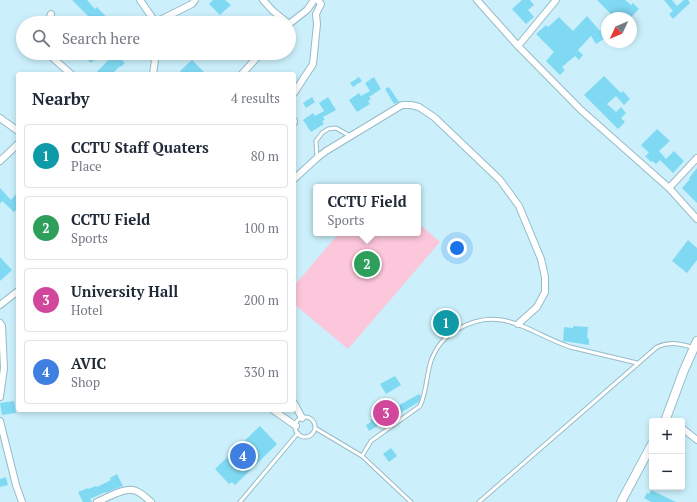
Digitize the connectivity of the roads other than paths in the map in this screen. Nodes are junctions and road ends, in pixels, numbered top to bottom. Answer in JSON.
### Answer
{"nodes":[{"id":1,"x":140,"y":0,"type":"edge"},
{"id":2,"x":195,"y":0,"type":"edge"},
{"id":3,"x":263,"y":0,"type":"edge"},
{"id":4,"x":314,"y":0,"type":"edge"},
{"id":5,"x":318,"y":0,"type":"edge"},
{"id":6,"x":477,"y":0,"type":"edge"},
{"id":7,"x":556,"y":0,"type":"edge"},
{"id":8,"x":151,"y":16,"type":"edge"},
{"id":9,"x":169,"y":16,"type":"edge"},
{"id":10,"x":280,"y":16,"type":"edge"},
{"id":11,"x":296,"y":18,"type":"edge"},
{"id":12,"x":518,"y":46,"type":"junction"},
{"id":13,"x":55,"y":60,"type":"edge"},
{"id":14,"x":155,"y":60,"type":"edge"},
{"id":15,"x":255,"y":60,"type":"edge"},
{"id":16,"x":69,"y":72,"type":"edge"},
{"id":17,"x":153,"y":72,"type":"edge"},
{"id":18,"x":244,"y":72,"type":"edge"},
{"id":19,"x":296,"y":90,"type":"edge"},
{"id":20,"x":0,"y":118,"type":"edge"},
{"id":21,"x":16,"y":130,"type":"edge"},
{"id":22,"x":351,"y":136,"type":"junction"},
{"id":23,"x":16,"y":146,"type":"edge"},
{"id":24,"x":317,"y":158,"type":"junction"},
{"id":25,"x":697,"y":158,"type":"edge"},
{"id":26,"x":0,"y":162,"type":"edge"},
{"id":27,"x":296,"y":177,"type":"edge"},
{"id":28,"x":669,"y":188,"type":"junction"},
{"id":29,"x":697,"y":219,"type":"edge"},
{"id":30,"x":16,"y":293,"type":"edge"},
{"id":31,"x":0,"y":305,"type":"edge"},
{"id":32,"x":0,"y":323,"type":"edge"},
{"id":33,"x":518,"y":324,"type":"junction"},
{"id":34,"x":696,"y":344,"type":"edge"},
{"id":35,"x":637,"y":363,"type":"junction"},
{"id":36,"x":0,"y":397,"type":"edge"},
{"id":37,"x":296,"y":407,"type":"edge"},
{"id":38,"x":276,"y":412,"type":"edge"},
{"id":39,"x":302,"y":418,"type":"junction"},
{"id":40,"x":667,"y":418,"type":"edge"},
{"id":41,"x":0,"y":421,"type":"edge"},
{"id":42,"x":296,"y":426,"type":"junction"},
{"id":43,"x":315,"y":428,"type":"junction"},
{"id":44,"x":685,"y":430,"type":"edge"},
{"id":45,"x":298,"y":433,"type":"junction"},
{"id":46,"x":697,"y":440,"type":"edge"},
{"id":47,"x":649,"y":450,"type":"edge"},
{"id":48,"x":362,"y":456,"type":"junction"},
{"id":49,"x":22,"y":502,"type":"edge"},
{"id":50,"x":97,"y":502,"type":"edge"},
{"id":51,"x":152,"y":502,"type":"edge"},
{"id":52,"x":240,"y":502,"type":"edge"},
{"id":53,"x":411,"y":502,"type":"edge"},
{"id":54,"x":479,"y":502,"type":"edge"},
{"id":55,"x":621,"y":502,"type":"edge"}],
"edges":[{"from":1,"to":8,"type":"street"},
{"from":2,"to":9,"type":"street"},
{"from":3,"to":10,"type":"street"},
{"from":4,"to":11,"type":"street"},
{"from":5,"to":19,"type":"street"},
{"from":6,"to":12,"type":"street"},
{"from":7,"to":12,"type":"street"},
{"from":12,"to":28,"type":"street"},
{"from":13,"to":16,"type":"street"},
{"from":14,"to":17,"type":"street"},
{"from":15,"to":18,"type":"street"},
{"from":20,"to":21,"type":"street"},
{"from":22,"to":24,"type":"street"},
{"from":22,"to":24,"type":"lane"},
{"from":22,"to":33,"type":"street"},
{"from":23,"to":26,"type":"street"},
{"from":24,"to":27,"type":"street"},
{"from":25,"to":28,"type":"street"},
{"from":28,"to":29,"type":"street"},
{"from":30,"to":31,"type":"street"},
{"from":32,"to":36,"type":"street"},
{"from":33,"to":35,"type":"lane"},
{"from":33,"to":48,"type":"lane"},
{"from":34,"to":35,"type":"lane"},
{"from":34,"to":40,"type":"street"},
{"from":35,"to":54,"type":"lane"},
{"from":37,"to":39,"type":"street"},
{"from":38,"to":42,"type":"street"},
{"from":39,"to":42,"type":"lane"},
{"from":39,"to":43,"type":"lane"},
{"from":41,"to":49,"type":"street"},
{"from":42,"to":45,"type":"lane"},
{"from":43,"to":45,"type":"lane"},
{"from":43,"to":48,"type":"lane"},
{"from":44,"to":46,"type":"street"},
{"from":45,"to":52,"type":"lane"},
{"from":47,"to":55,"type":"street"},
{"from":48,"to":53,"type":"lane"},
{"from":50,"to":51,"type":"street"}]}
